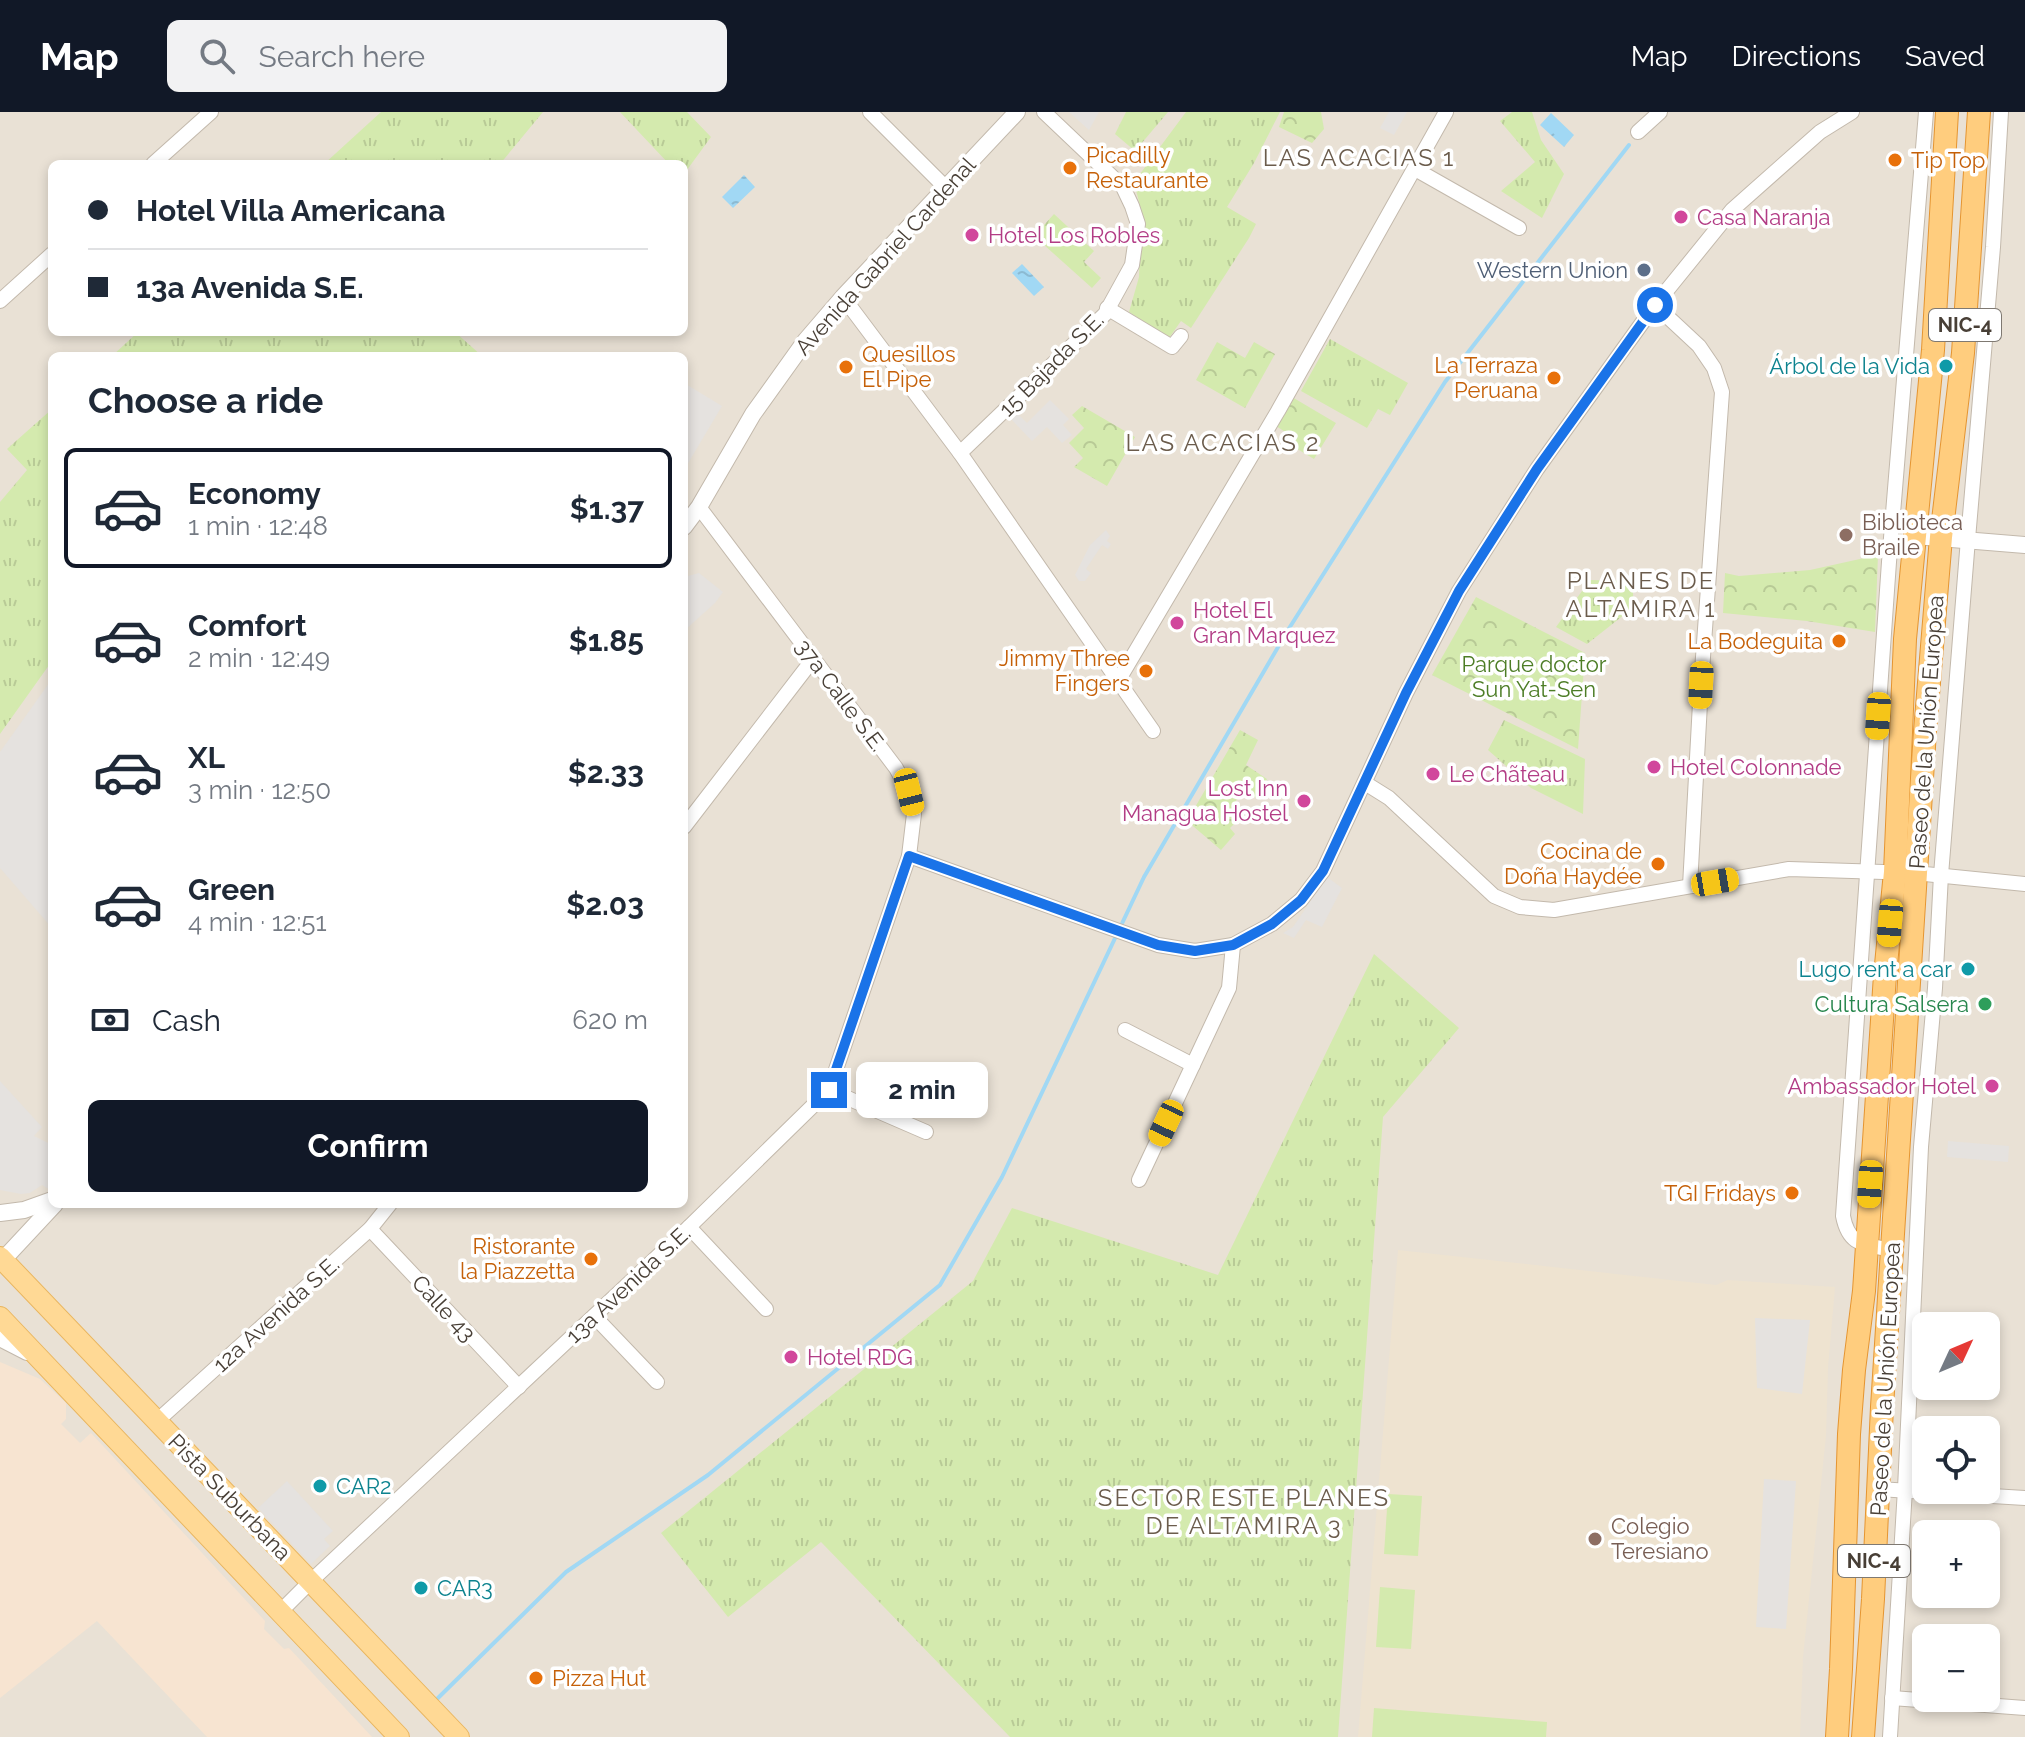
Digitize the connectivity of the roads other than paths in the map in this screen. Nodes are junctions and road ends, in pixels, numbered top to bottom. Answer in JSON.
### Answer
{"nodes":[{"id":1,"x":211,"y":112,"type":"edge"},
{"id":2,"x":870,"y":112,"type":"edge"},
{"id":3,"x":1017,"y":112,"type":"edge"},
{"id":4,"x":1044,"y":112,"type":"edge"},
{"id":5,"x":1446,"y":112,"type":"edge"},
{"id":6,"x":1660,"y":112,"type":"edge"},
{"id":7,"x":1852,"y":112,"type":"edge"},
{"id":8,"x":1926,"y":112,"type":"edge"},
{"id":9,"x":1947,"y":112,"type":"edge"},
{"id":10,"x":1979,"y":112,"type":"edge"},
{"id":11,"x":2001,"y":112,"type":"edge"},
{"id":12,"x":1638,"y":132,"type":"dead end"},
{"id":13,"x":157,"y":160,"type":"edge"},
{"id":14,"x":1415,"y":169,"type":"junction"},
{"id":15,"x":946,"y":188,"type":"junction"},
{"id":16,"x":1519,"y":228,"type":"dead end"},
{"id":17,"x":48,"y":258,"type":"edge"},
{"id":18,"x":843,"y":297,"type":"junction"},
{"id":19,"x":0,"y":301,"type":"edge"},
{"id":20,"x":1655,"y":305,"type":"junction"},
{"id":21,"x":1107,"y":308,"type":"junction"},
{"id":22,"x":1181,"y":336,"type":"dead end"},
{"id":23,"x":960,"y":453,"type":"junction"},
{"id":24,"x":699,"y":507,"type":"junction"},
{"id":25,"x":688,"y":522,"type":"edge"},
{"id":26,"x":1915,"y":536,"type":"junction"},
{"id":27,"x":1941,"y":537,"type":"junction"},
{"id":28,"x":1968,"y":539,"type":"junction"},
{"id":29,"x":2025,"y":545,"type":"edge"},
{"id":30,"x":814,"y":658,"type":"junction"},
{"id":31,"x":1118,"y":681,"type":"junction"},
{"id":32,"x":1153,"y":731,"type":"dead end"},
{"id":33,"x":1365,"y":783,"type":"junction"},
{"id":34,"x":688,"y":822,"type":"edge"},
{"id":35,"x":909,"y":856,"type":"junction"},
{"id":36,"x":1867,"y":870,"type":"junction"},
{"id":37,"x":1905,"y":872,"type":"junction"},
{"id":38,"x":1941,"y":875,"type":"junction"},
{"id":39,"x":2025,"y":884,"type":"edge"},
{"id":40,"x":1690,"y":886,"type":"junction"},
{"id":41,"x":1233,"y":945,"type":"junction"},
{"id":42,"x":1125,"y":1030,"type":"dead end"},
{"id":43,"x":1193,"y":1065,"type":"junction"},
{"id":44,"x":829,"y":1090,"type":"junction"},
{"id":45,"x":926,"y":1132,"type":"dead end"},
{"id":46,"x":1139,"y":1180,"type":"dead end"},
{"id":47,"x":48,"y":1203,"type":"edge"},
{"id":48,"x":48,"y":1208,"type":"edge"},
{"id":49,"x":387,"y":1208,"type":"edge"},
{"id":50,"x":0,"y":1213,"type":"edge"},
{"id":51,"x":689,"y":1227,"type":"junction"},
{"id":52,"x":370,"y":1229,"type":"junction"},
{"id":53,"x":1865,"y":1244,"type":"junction"},
{"id":54,"x":1892,"y":1250,"type":"junction"},
{"id":55,"x":1,"y":1260,"type":"edge"},
{"id":56,"x":766,"y":1309,"type":"dead end"},
{"id":57,"x":594,"y":1316,"type":"junction"},
{"id":58,"x":0,"y":1317,"type":"edge"},
{"id":59,"x":0,"y":1338,"type":"edge"},
{"id":60,"x":44,"y":1363,"type":"junction"},
{"id":61,"x":657,"y":1382,"type":"dead end"},
{"id":62,"x":519,"y":1387,"type":"junction"},
{"id":63,"x":157,"y":1421,"type":"junction"},
{"id":64,"x":1878,"y":1489,"type":"junction"},
{"id":65,"x":1905,"y":1489,"type":"junction"},
{"id":66,"x":2025,"y":1498,"type":"edge"},
{"id":67,"x":311,"y":1581,"type":"junction"},
{"id":68,"x":280,"y":1612,"type":"junction"},
{"id":69,"x":1892,"y":1698,"type":"junction"},
{"id":70,"x":2025,"y":1708,"type":"edge"},
{"id":71,"x":399,"y":1737,"type":"edge"},
{"id":72,"x":459,"y":1737,"type":"edge"},
{"id":73,"x":1837,"y":1737,"type":"edge"},
{"id":74,"x":1863,"y":1737,"type":"edge"},
{"id":75,"x":1890,"y":1737,"type":"edge"}],
"edges":[{"from":1,"to":13,"type":"street"},
{"from":2,"to":15,"type":"street"},
{"from":3,"to":15,"type":"street","name":"Avenida Gabriel Cardenal"},
{"from":4,"to":21,"type":"street","name":"15 Bajada S.E."},
{"from":5,"to":14,"type":"street"},
{"from":6,"to":12,"type":"street"},
{"from":7,"to":20,"type":"street"},
{"from":8,"to":36,"type":"street"},
{"from":9,"to":26,"type":"highway","name":"Paseo de la Unión Europea","number":"NIC-4"},
{"from":10,"to":27,"type":"highway","name":"Paseo de la Unión Europea","number":"NIC-4"},
{"from":11,"to":28,"type":"street"},
{"from":14,"to":16,"type":"street"},
{"from":14,"to":31,"type":"street"},
{"from":15,"to":18,"type":"street","name":"Avenida Gabriel Cardenal"},
{"from":17,"to":19,"type":"street"},
{"from":18,"to":23,"type":"street"},
{"from":18,"to":24,"type":"street","name":"Avenida Gabriel Cardenal"},
{"from":20,"to":33,"type":"street"},
{"from":20,"to":40,"type":"street"},
{"from":21,"to":22,"type":"street"},
{"from":21,"to":23,"type":"street","name":"15 Bajada S.E."},
{"from":23,"to":31,"type":"street"},
{"from":24,"to":25,"type":"street","name":"Avenida Gabriel Cardenal"},
{"from":24,"to":30,"type":"street","name":"37a Calle S.E."},
{"from":26,"to":27,"type":"street"},
{"from":26,"to":37,"type":"highway","name":"Paseo de la Unión Europea","number":"NIC-4"},
{"from":27,"to":28,"type":"street"},
{"from":27,"to":37,"type":"highway","name":"Paseo de la Unión Europea","number":"NIC-4"},
{"from":28,"to":29,"type":"street"},
{"from":28,"to":38,"type":"street"},
{"from":30,"to":34,"type":"street"},
{"from":30,"to":35,"type":"street","name":"37a Calle S.E."},
{"from":31,"to":32,"type":"street"},
{"from":33,"to":40,"type":"street"},
{"from":33,"to":41,"type":"street"},
{"from":35,"to":41,"type":"street"},
{"from":35,"to":44,"type":"street","name":"13a Avenida S.E."},
{"from":36,"to":37,"type":"street"},
{"from":36,"to":40,"type":"street"},
{"from":36,"to":53,"type":"street"},
{"from":37,"to":38,"type":"street"},
{"from":37,"to":53,"type":"highway","name":"Paseo de la Unión Europea","number":"NIC-4"},
{"from":37,"to":54,"type":"highway","name":"Paseo de la Unión Europea","number":"NIC-4"},
{"from":38,"to":39,"type":"street"},
{"from":38,"to":65,"type":"street"},
{"from":41,"to":43,"type":"street"},
{"from":42,"to":43,"type":"street"},
{"from":43,"to":46,"type":"street"},
{"from":44,"to":45,"type":"street"},
{"from":44,"to":51,"type":"street","name":"13a Avenida S.E."},
{"from":47,"to":50,"type":"street"},
{"from":48,"to":55,"type":"street"},
{"from":49,"to":52,"type":"street","name":"12a Avenida S.E."},
{"from":51,"to":56,"type":"street"},
{"from":51,"to":57,"type":"street","name":"13a Avenida S.E."},
{"from":52,"to":62,"type":"street","name":"Calle 43"},
{"from":52,"to":63,"type":"street","name":"12a Avenida S.E."},
{"from":53,"to":54,"type":"street"},
{"from":53,"to":73,"type":"highway","name":"Paseo de la Unión Europea","number":"NIC-4"},
{"from":54,"to":64,"type":"highway","name":"Paseo de la Unión Europea","number":"NIC-4"},
{"from":55,"to":63,"type":"main road","name":"Pista Suburbana"},
{"from":57,"to":61,"type":"street"},
{"from":57,"to":62,"type":"street","name":"13a Avenida S.E."},
{"from":58,"to":60,"type":"main road","name":"Pista Suburbana"},
{"from":59,"to":60,"type":"street"},
{"from":60,"to":68,"type":"main road","name":"Pista Suburbana"},
{"from":62,"to":67,"type":"street","name":"13a Avenida S.E."},
{"from":63,"to":67,"type":"main road","name":"Pista Suburbana"},
{"from":64,"to":65,"type":"street"},
{"from":64,"to":74,"type":"highway","name":"Paseo de la Unión Europea","number":"NIC-4"},
{"from":65,"to":66,"type":"street"},
{"from":65,"to":69,"type":"street"},
{"from":67,"to":68,"type":"street","name":"13a Avenida S.E."},
{"from":67,"to":72,"type":"main road","name":"Pista Suburbana"},
{"from":68,"to":71,"type":"main road","name":"Pista Suburbana"},
{"from":69,"to":70,"type":"street"},
{"from":69,"to":75,"type":"street"}]}
